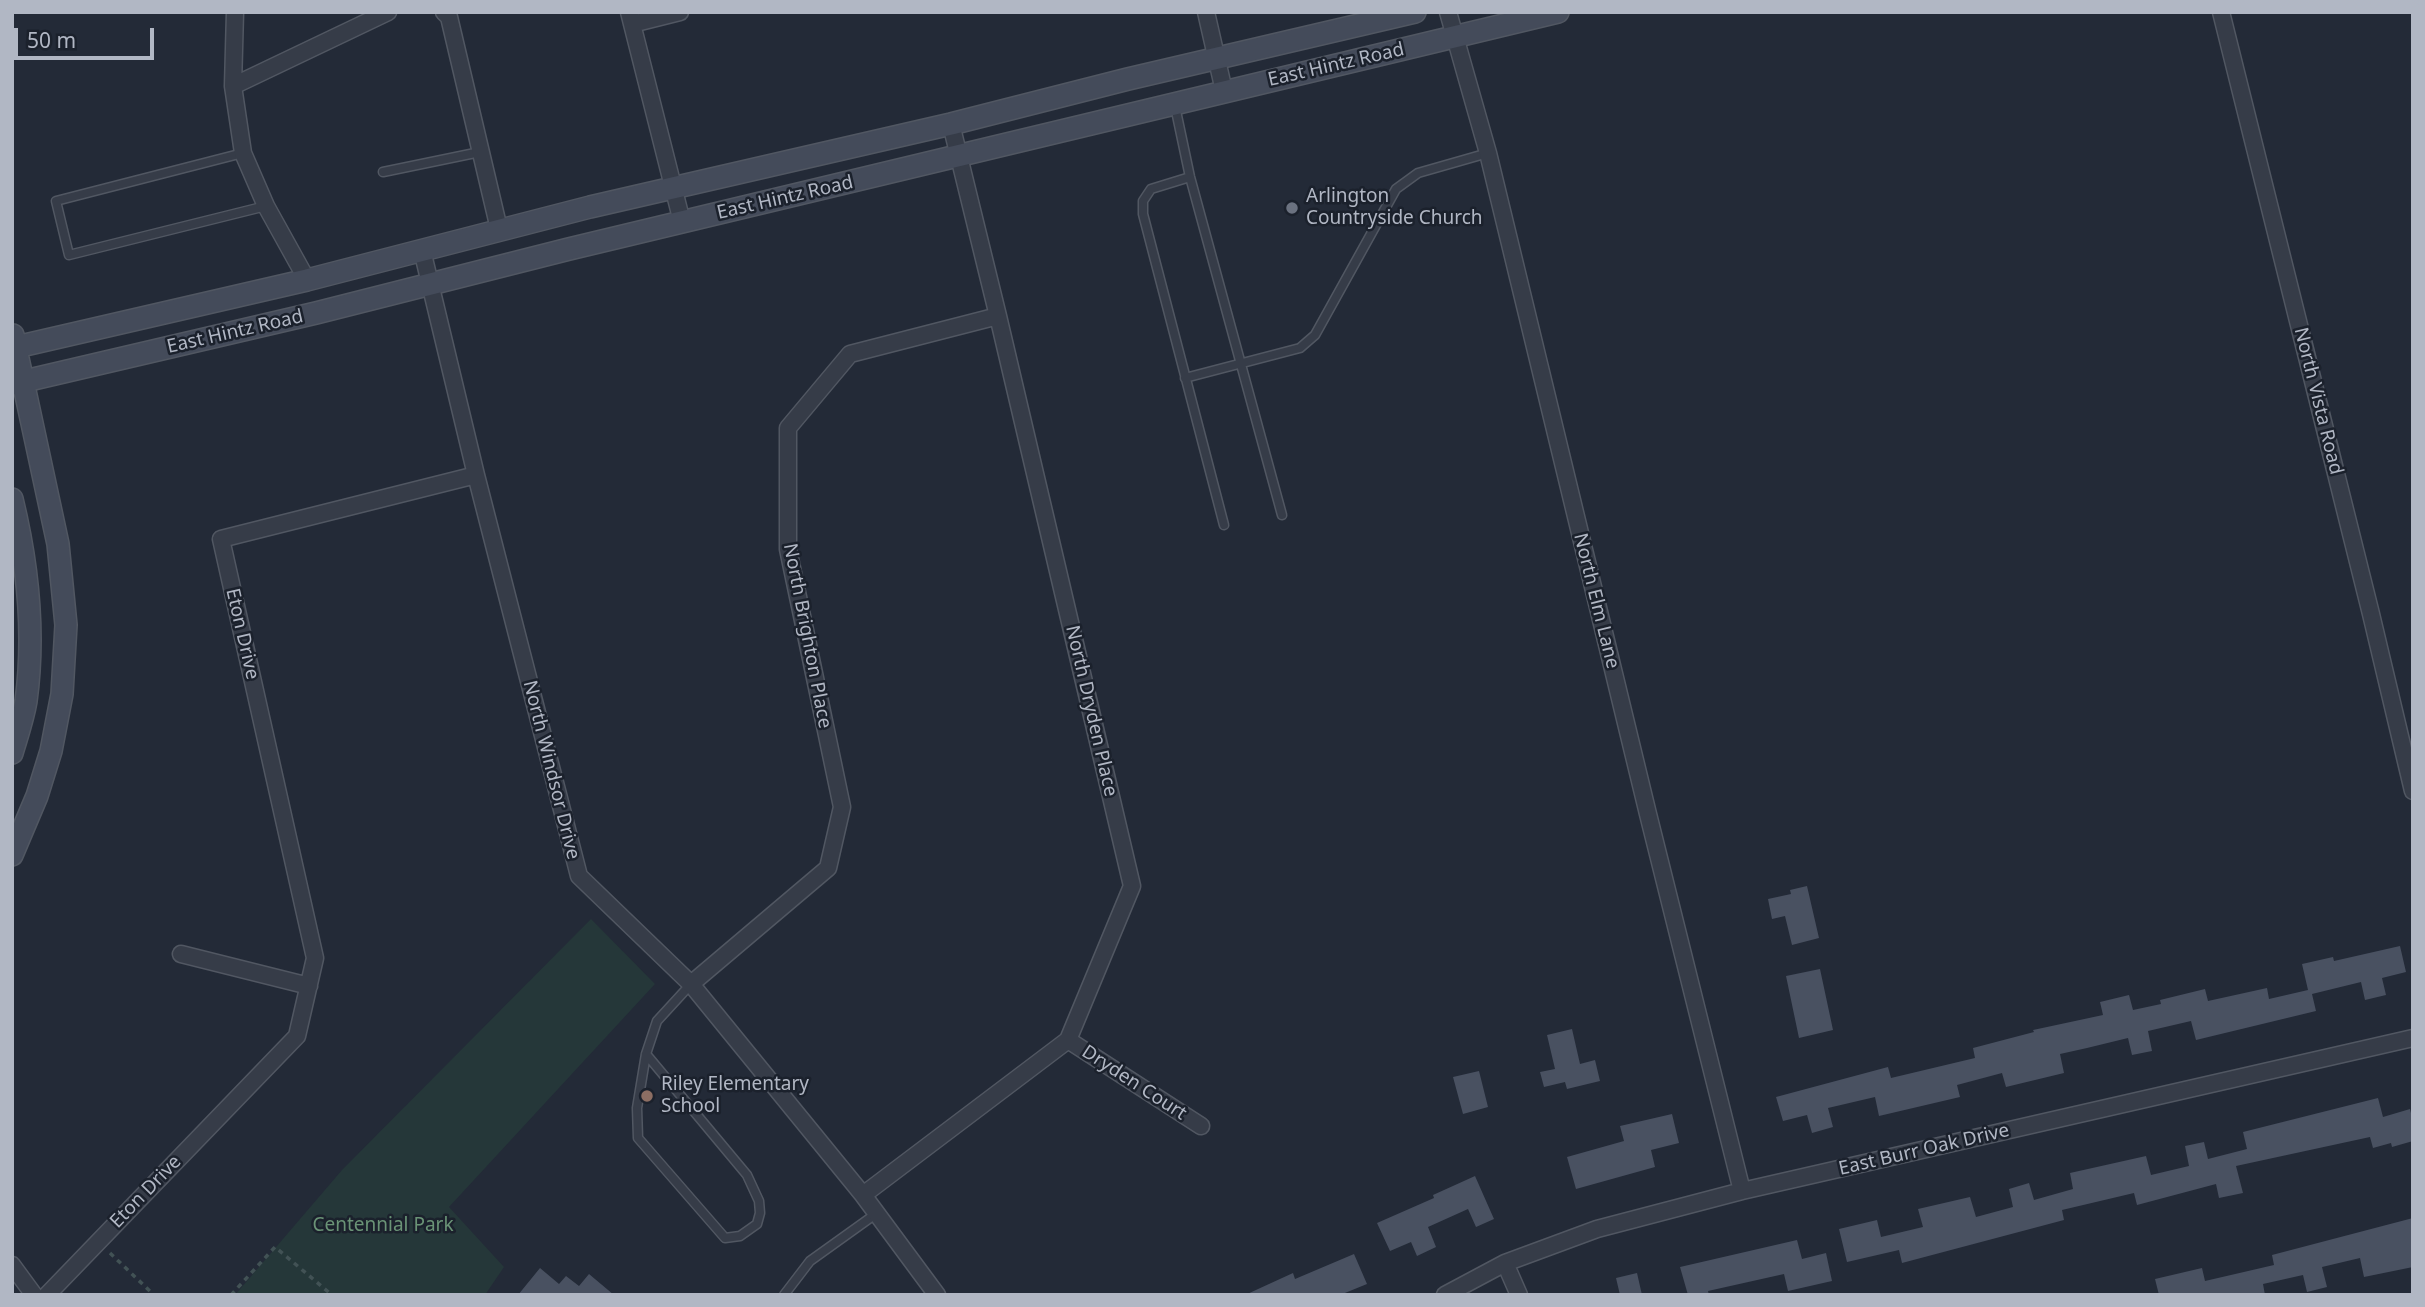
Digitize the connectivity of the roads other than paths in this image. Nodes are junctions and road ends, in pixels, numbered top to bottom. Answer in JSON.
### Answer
{"nodes":[{"id":1,"x":235,"y":12,"type":"edge"},
{"id":2,"x":388,"y":12,"type":"edge"},
{"id":3,"x":443,"y":12,"type":"edge"},
{"id":4,"x":680,"y":12,"type":"edge"},
{"id":5,"x":1206,"y":12,"type":"edge"},
{"id":6,"x":1415,"y":12,"type":"edge"},
{"id":7,"x":1448,"y":12,"type":"edge"},
{"id":8,"x":1559,"y":12,"type":"edge"},
{"id":9,"x":2221,"y":12,"type":"edge"},
{"id":10,"x":630,"y":18,"type":"edge"},
{"id":11,"x":1455,"y":37,"type":"junction"},
{"id":12,"x":1216,"y":58,"type":"junction"},
{"id":13,"x":233,"y":86,"type":"junction"},
{"id":14,"x":1224,"y":91,"type":"junction"},
{"id":15,"x":1175,"y":103,"type":"junction"},
{"id":16,"x":951,"y":124,"type":"junction"},
{"id":17,"x":480,"y":152,"type":"junction"},
{"id":18,"x":243,"y":153,"type":"junction"},
{"id":19,"x":1488,"y":153,"type":"junction"},
{"id":20,"x":959,"y":157,"type":"junction"},
{"id":21,"x":383,"y":172,"type":"dead end"},
{"id":22,"x":1190,"y":177,"type":"junction"},
{"id":23,"x":673,"y":188,"type":"junction"},
{"id":24,"x":266,"y":206,"type":"junction"},
{"id":25,"x":682,"y":222,"type":"junction"},
{"id":26,"x":499,"y":229,"type":"junction"},
{"id":27,"x":422,"y":250,"type":"junction"},
{"id":28,"x":307,"y":280,"type":"junction"},
{"id":29,"x":432,"y":284,"type":"junction"},
{"id":30,"x":998,"y":316,"type":"junction"},
{"id":31,"x":13,"y":343,"type":"edge"},
{"id":32,"x":1241,"y":364,"type":"junction"},
{"id":33,"x":1185,"y":378,"type":"junction"},
{"id":34,"x":18,"y":382,"type":"edge"},
{"id":35,"x":476,"y":475,"type":"junction"},
{"id":36,"x":13,"y":506,"type":"edge"},
{"id":37,"x":1282,"y":515,"type":"dead end"},
{"id":38,"x":1224,"y":525,"type":"dead end"},
{"id":39,"x":2406,"y":735,"type":"edge"},
{"id":40,"x":12,"y":753,"type":"edge"},
{"id":41,"x":2413,"y":791,"type":"edge"},
{"id":42,"x":12,"y":855,"type":"edge"},
{"id":43,"x":181,"y":954,"type":"dead end"},
{"id":44,"x":691,"y":984,"type":"junction"},
{"id":45,"x":309,"y":986,"type":"junction"},
{"id":46,"x":2413,"y":1038,"type":"edge"},
{"id":47,"x":1068,"y":1040,"type":"junction"},
{"id":48,"x":646,"y":1054,"type":"junction"},
{"id":49,"x":1201,"y":1126,"type":"dead end"},
{"id":50,"x":1742,"y":1191,"type":"junction"},
{"id":51,"x":863,"y":1195,"type":"junction"},
{"id":52,"x":877,"y":1213,"type":"junction"},
{"id":53,"x":1504,"y":1263,"type":"junction"},
{"id":54,"x":12,"y":1265,"type":"edge"},
{"id":55,"x":34,"y":1295,"type":"edge"},
{"id":56,"x":47,"y":1295,"type":"edge"},
{"id":57,"x":784,"y":1295,"type":"edge"},
{"id":58,"x":937,"y":1295,"type":"edge"},
{"id":59,"x":1446,"y":1295,"type":"edge"},
{"id":60,"x":1519,"y":1295,"type":"edge"}],
"edges":[{"from":1,"to":13,"type":"street"},
{"from":2,"to":13,"type":"street"},
{"from":3,"to":17,"type":"street"},
{"from":4,"to":10,"type":"street"},
{"from":5,"to":12,"type":"street"},
{"from":6,"to":12,"type":"main road","name":"East Hintz Road"},
{"from":7,"to":11,"type":"street","name":"North Elm Lane"},
{"from":8,"to":11,"type":"main road","name":"East Hintz Road"},
{"from":9,"to":39,"type":"street","name":"North Vista Road"},
{"from":10,"to":23,"type":"street"},
{"from":11,"to":14,"type":"main road","name":"East Hintz Road"},
{"from":11,"to":19,"type":"street","name":"North Elm Lane"},
{"from":12,"to":14,"type":"street"},
{"from":12,"to":16,"type":"main road","name":"East Hintz Road"},
{"from":13,"to":18,"type":"street"},
{"from":14,"to":15,"type":"main road","name":"East Hintz Road"},
{"from":15,"to":20,"type":"main road","name":"East Hintz Road"},
{"from":15,"to":22,"type":"lane"},
{"from":16,"to":20,"type":"street","name":"North Dryden Place"},
{"from":16,"to":23,"type":"main road","name":"East Hintz Road"},
{"from":17,"to":21,"type":"lane"},
{"from":17,"to":26,"type":"street"},
{"from":18,"to":24,"type":"street"},
{"from":18,"to":24,"type":"lane"},
{"from":19,"to":32,"type":"lane"},
{"from":19,"to":50,"type":"street","name":"North Elm Lane"},
{"from":20,"to":25,"type":"main road","name":"East Hintz Road"},
{"from":20,"to":30,"type":"street","name":"North Dryden Place"},
{"from":22,"to":32,"type":"lane"},
{"from":22,"to":33,"type":"lane"},
{"from":23,"to":25,"type":"street"},
{"from":23,"to":26,"type":"main road","name":"East Hintz Road"},
{"from":24,"to":28,"type":"street"},
{"from":25,"to":29,"type":"main road","name":"East Hintz Road"},
{"from":26,"to":27,"type":"main road","name":"East Hintz Road"},
{"from":27,"to":28,"type":"main road","name":"East Hintz Road"},
{"from":27,"to":29,"type":"street","name":"North Windsor Drive"},
{"from":28,"to":31,"type":"main road","name":"East Hintz Road"},
{"from":29,"to":34,"type":"main road","name":"East Hintz Road"},
{"from":29,"to":35,"type":"street","name":"North Windsor Drive"},
{"from":30,"to":44,"type":"street","name":"North Brighton Place"},
{"from":30,"to":47,"type":"street","name":"North Dryden Place"},
{"from":31,"to":34,"type":"main road"},
{"from":32,"to":33,"type":"lane"},
{"from":32,"to":37,"type":"lane"},
{"from":33,"to":38,"type":"lane"},
{"from":34,"to":42,"type":"main road"},
{"from":35,"to":44,"type":"street","name":"North Windsor Drive"},
{"from":35,"to":45,"type":"street","name":"Eton Drive"},
{"from":36,"to":40,"type":"main road"},
{"from":39,"to":41,"type":"street","name":"North Vista Road"},
{"from":43,"to":45,"type":"street"},
{"from":44,"to":48,"type":"lane"},
{"from":44,"to":51,"type":"street","name":"North Windsor Drive"},
{"from":45,"to":56,"type":"street","name":"Eton Drive"},
{"from":46,"to":50,"type":"street","name":"East Burr Oak Drive"},
{"from":47,"to":49,"type":"street","name":"Dryden Court"},
{"from":47,"to":51,"type":"street"},
{"from":48,"to":48,"type":"lane"},
{"from":50,"to":53,"type":"street","name":"East Burr Oak Drive"},
{"from":51,"to":52,"type":"street","name":"North Windsor Drive"},
{"from":52,"to":57,"type":"lane"},
{"from":52,"to":58,"type":"street","name":"North Windsor Drive"},
{"from":53,"to":59,"type":"street","name":"East Burr Oak Drive"},
{"from":53,"to":60,"type":"street"},
{"from":54,"to":55,"type":"street"}]}
